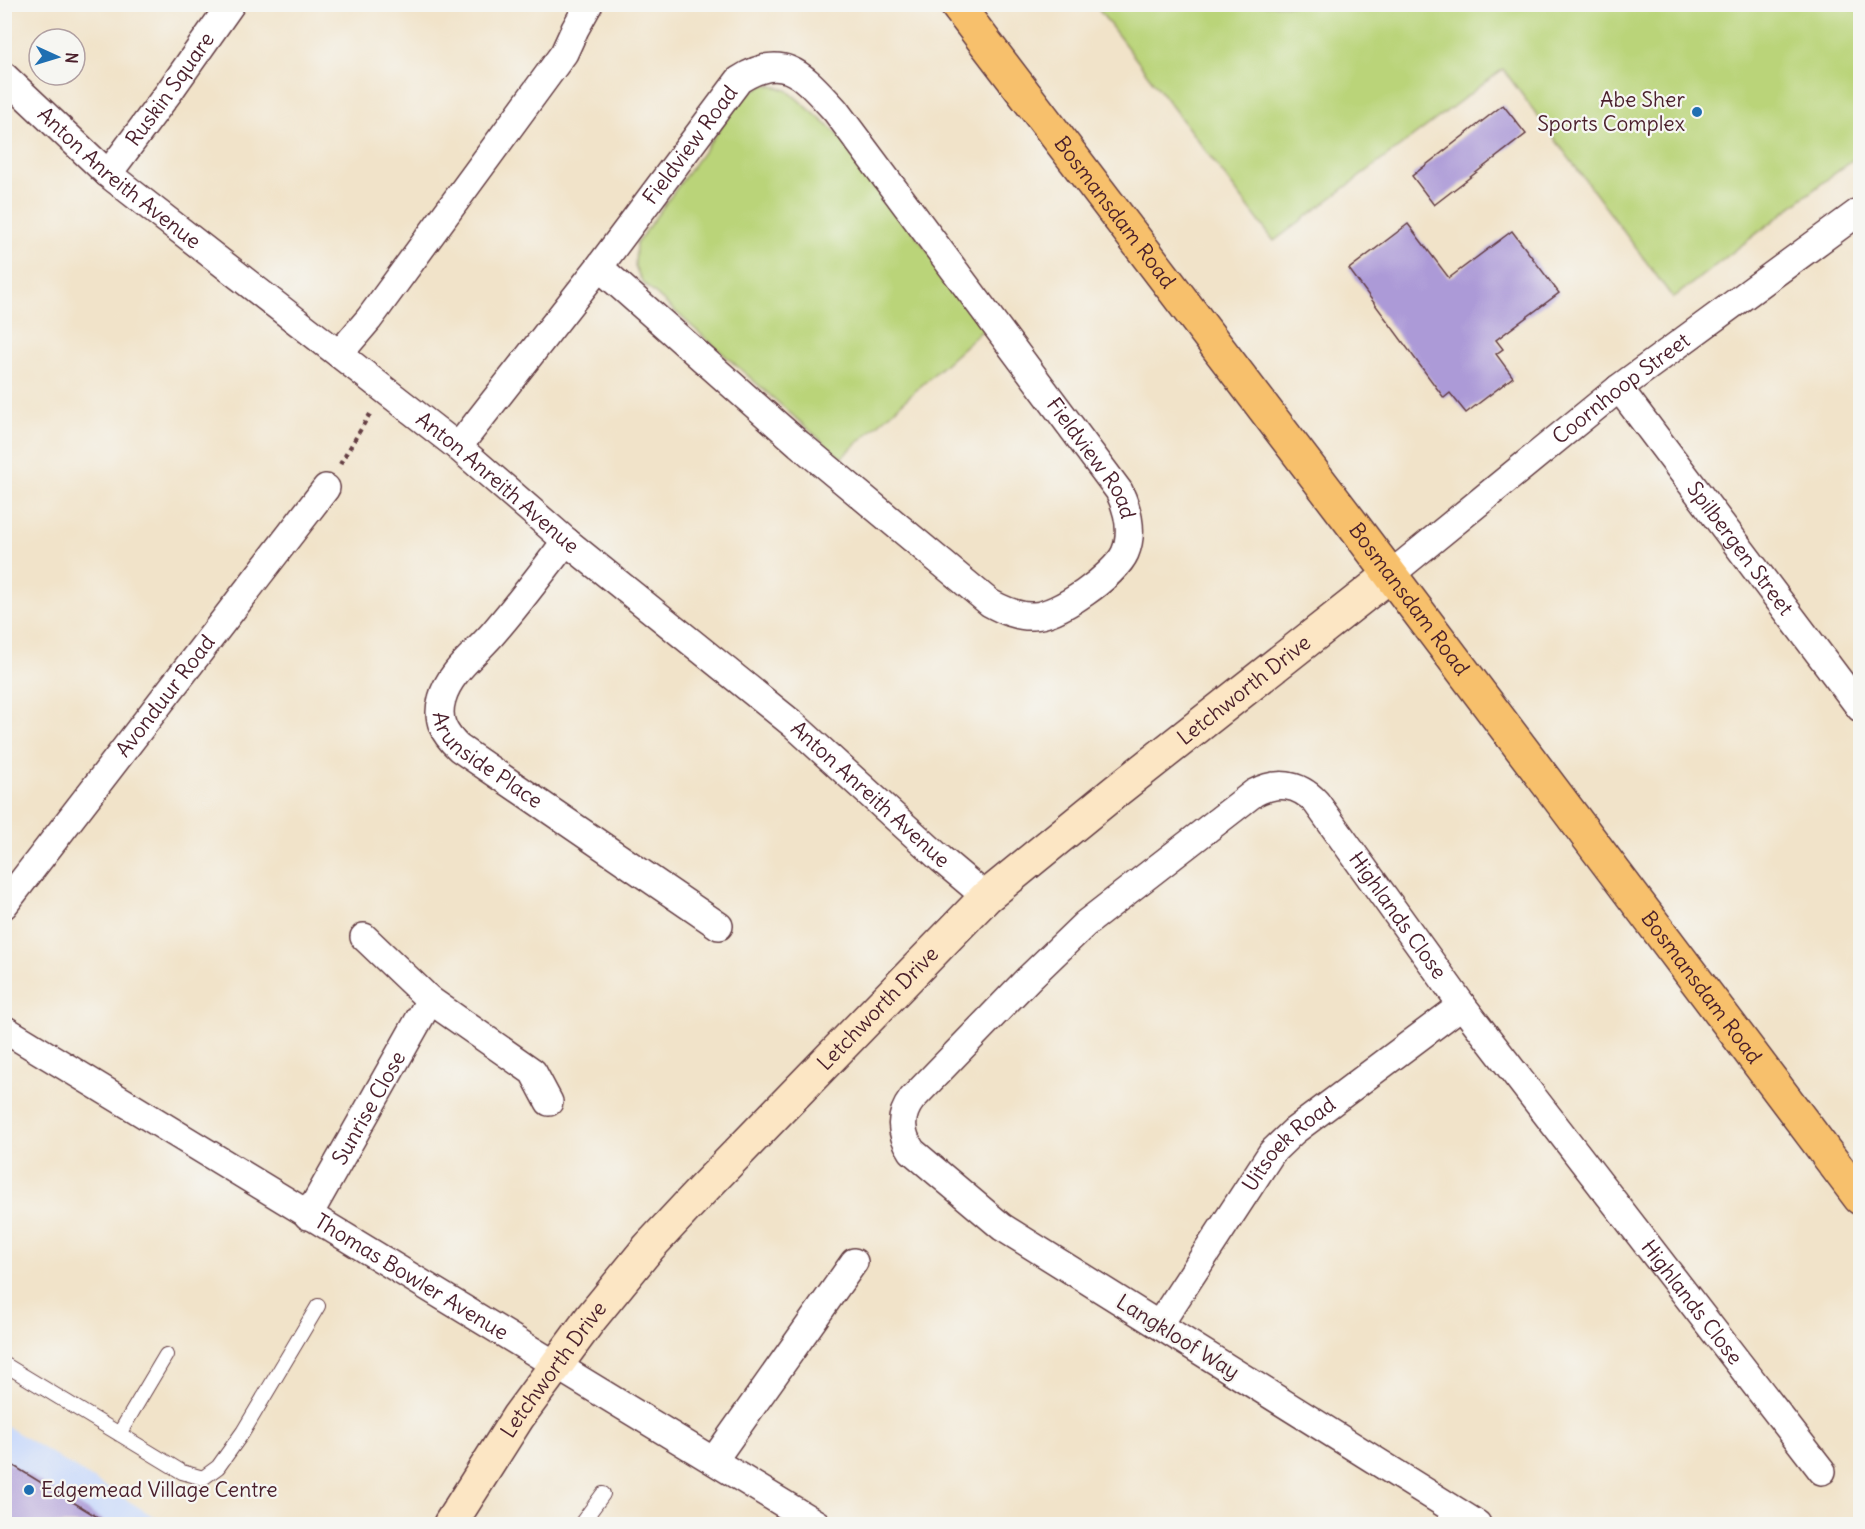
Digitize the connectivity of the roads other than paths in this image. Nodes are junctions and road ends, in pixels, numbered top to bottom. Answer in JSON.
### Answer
{"nodes":[{"id":1,"x":231,"y":4,"type":"edge"},
{"id":2,"x":589,"y":4,"type":"edge"},
{"id":3,"x":956,"y":4,"type":"edge"},
{"id":4,"x":4,"y":76,"type":"edge"},
{"id":5,"x":108,"y":174,"type":"junction"},
{"id":6,"x":1860,"y":211,"type":"edge"},
{"id":7,"x":599,"y":267,"type":"junction"},
{"id":8,"x":339,"y":354,"type":"junction"},
{"id":9,"x":1619,"y":388,"type":"junction"},
{"id":10,"x":458,"y":447,"type":"junction"},
{"id":11,"x":326,"y":488,"type":"road end"},
{"id":12,"x":566,"y":541,"type":"junction"},
{"id":13,"x":1390,"y":575,"type":"junction"},
{"id":14,"x":1860,"y":708,"type":"edge"},
{"id":15,"x":986,"y":897,"type":"junction"},
{"id":16,"x":4,"y":905,"type":"edge"},
{"id":17,"x":719,"y":926,"type":"dead end"},
{"id":18,"x":364,"y":937,"type":"dead end"},
{"id":19,"x":430,"y":1000,"type":"junction"},
{"id":20,"x":1462,"y":1005,"type":"junction"},
{"id":21,"x":4,"y":1029,"type":"edge"},
{"id":22,"x":549,"y":1102,"type":"dead end"},
{"id":23,"x":901,"y":1125,"type":"joint"},
{"id":24,"x":1860,"y":1198,"type":"edge"},
{"id":25,"x":308,"y":1216,"type":"junction"},
{"id":26,"x":855,"y":1263,"type":"dead end"},
{"id":27,"x":318,"y":1306,"type":"dead end"},
{"id":28,"x":1159,"y":1325,"type":"junction"},
{"id":29,"x":166,"y":1355,"type":"dead end"},
{"id":30,"x":4,"y":1364,"type":"edge"},
{"id":31,"x":557,"y":1364,"type":"junction"},
{"id":32,"x":119,"y":1434,"type":"junction"},
{"id":33,"x":714,"y":1460,"type":"junction"},
{"id":34,"x":1822,"y":1471,"type":"dead end"},
{"id":35,"x":603,"y":1494,"type":"dead end"},
{"id":36,"x":450,"y":1524,"type":"edge"},
{"id":37,"x":581,"y":1524,"type":"edge"},
{"id":38,"x":817,"y":1524,"type":"edge"},
{"id":39,"x":1477,"y":1524,"type":"edge"}],
"edges":[{"from":1,"to":5,"type":"street","name":"Ruskin Square"},
{"from":2,"to":8,"type":"street"},
{"from":3,"to":13,"type":"main road","name":"Bosmansdam Road"},
{"from":4,"to":5,"type":"street","name":"Anton Anreith Avenue"},
{"from":5,"to":8,"type":"street","name":"Anton Anreith Avenue"},
{"from":6,"to":9,"type":"street","name":"Coornhoop Street"},
{"from":7,"to":7,"type":"street","name":"Fieldview Road"},
{"from":7,"to":10,"type":"street","name":"Fieldview Road"},
{"from":8,"to":10,"type":"street","name":"Anton Anreith Avenue"},
{"from":9,"to":13,"type":"street","name":"Coornhoop Street"},
{"from":9,"to":14,"type":"street","name":"Spilbergen Street"},
{"from":10,"to":12,"type":"street","name":"Anton Anreith Avenue"},
{"from":11,"to":16,"type":"street","name":"Avonduur Road"},
{"from":12,"to":15,"type":"street","name":"Anton Anreith Avenue"},
{"from":12,"to":17,"type":"street","name":"Arunside Place"},
{"from":13,"to":15,"type":"street","name":"Letchworth Drive"},
{"from":13,"to":24,"type":"main road","name":"Bosmansdam Road"},
{"from":15,"to":31,"type":"street","name":"Letchworth Drive"},
{"from":18,"to":19,"type":"street"},
{"from":19,"to":22,"type":"street"},
{"from":19,"to":25,"type":"street","name":"Sunrise Close"},
{"from":20,"to":23,"type":"street","name":"Highlands Close"},
{"from":20,"to":28,"type":"street","name":"Uitsoek Road"},
{"from":20,"to":34,"type":"street","name":"Highlands Close"},
{"from":21,"to":25,"type":"street","name":"Thomas Bowler Avenue"},
{"from":23,"to":28,"type":"street","name":"Langkloof Way"},
{"from":25,"to":31,"type":"street","name":"Thomas Bowler Avenue"},
{"from":26,"to":33,"type":"street"},
{"from":27,"to":32,"type":"lane"},
{"from":28,"to":39,"type":"street","name":"Langkloof Way"},
{"from":29,"to":32,"type":"lane"},
{"from":30,"to":32,"type":"lane"},
{"from":31,"to":33,"type":"street","name":"Thomas Bowler Avenue"},
{"from":31,"to":36,"type":"street","name":"Letchworth Drive"},
{"from":33,"to":38,"type":"street","name":"Thomas Bowler Avenue"},
{"from":35,"to":37,"type":"lane"}]}
